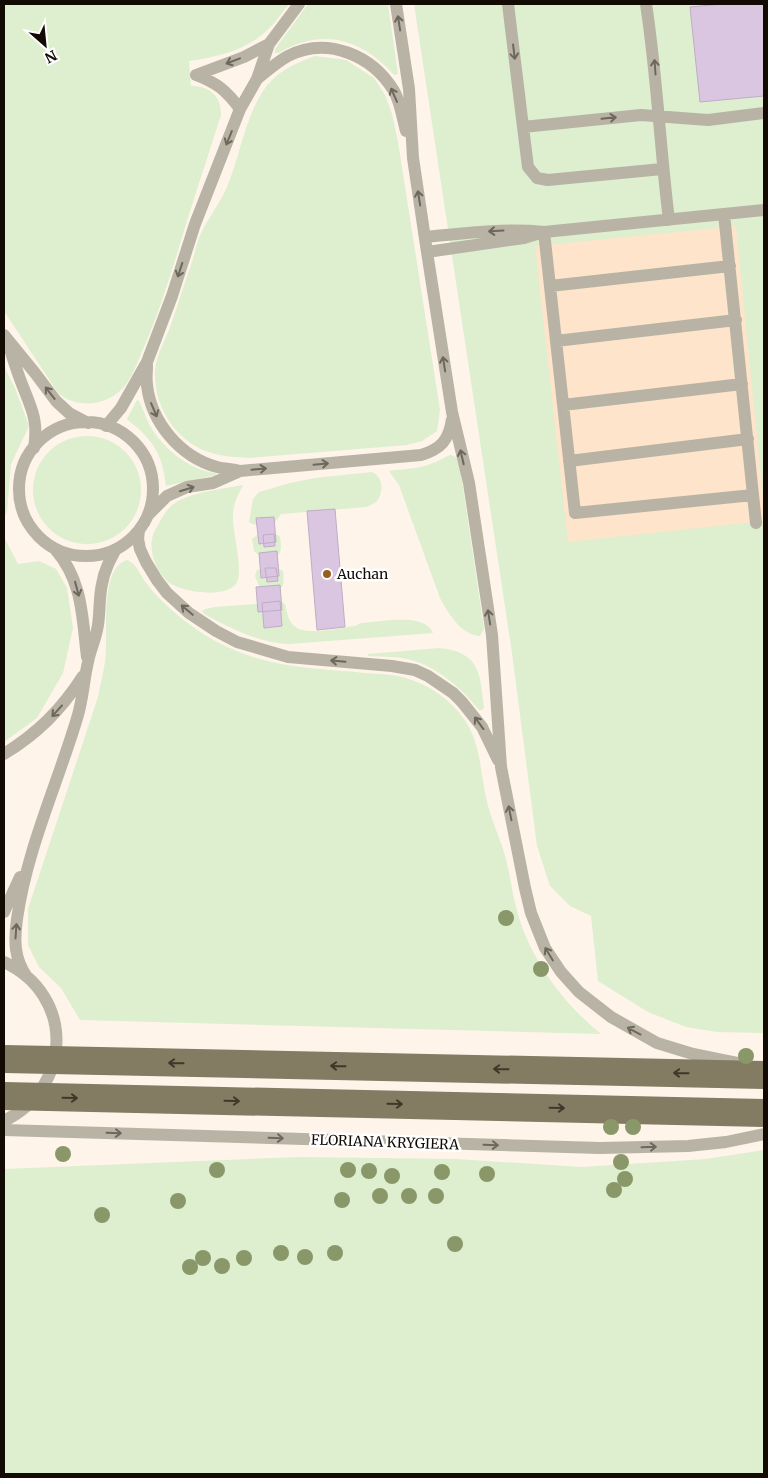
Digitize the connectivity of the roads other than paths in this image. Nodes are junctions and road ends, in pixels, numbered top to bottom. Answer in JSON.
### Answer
{"nodes":[{"id":1,"x":298,"y":4,"type":"edge"},
{"id":2,"x":396,"y":4,"type":"edge"},
{"id":3,"x":508,"y":4,"type":"edge"},
{"id":4,"x":646,"y":4,"type":"edge"},
{"id":5,"x":269,"y":44,"type":"junction"},
{"id":6,"x":257,"y":79,"type":"junction"},
{"id":7,"x":240,"y":109,"type":"junction"},
{"id":8,"x":764,"y":113,"type":"edge"},
{"id":9,"x":658,"y":116,"type":"junction"},
{"id":10,"x":523,"y":128,"type":"junction"},
{"id":11,"x":413,"y":158,"type":"junction"},
{"id":12,"x":662,"y":169,"type":"junction"},
{"id":13,"x":764,"y":210,"type":"edge"},
{"id":14,"x":724,"y":214,"type":"junction"},
{"id":15,"x":669,"y":220,"type":"junction"},
{"id":16,"x":544,"y":232,"type":"junction"},
{"id":17,"x":425,"y":237,"type":"junction"},
{"id":18,"x":427,"y":252,"type":"junction"},
{"id":19,"x":730,"y":266,"type":"junction"},
{"id":20,"x":550,"y":286,"type":"junction"},
{"id":21,"x":736,"y":320,"type":"junction"},
{"id":22,"x":5,"y":337,"type":"edge"},
{"id":23,"x":556,"y":341,"type":"junction"},
{"id":24,"x":147,"y":362,"type":"junction"},
{"id":25,"x":742,"y":384,"type":"junction"},
{"id":26,"x":563,"y":405,"type":"junction"},
{"id":27,"x":452,"y":412,"type":"junction"},
{"id":28,"x":88,"y":423,"type":"junction"},
{"id":29,"x":106,"y":426,"type":"junction"},
{"id":30,"x":748,"y":439,"type":"junction"},
{"id":31,"x":34,"y":448,"type":"junction"},
{"id":32,"x":569,"y":461,"type":"junction"},
{"id":33,"x":240,"y":471,"type":"junction"},
{"id":34,"x":753,"y":495,"type":"junction"},
{"id":35,"x":148,"y":515,"type":"junction"},
{"id":36,"x":756,"y":523,"type":"dead end"},
{"id":37,"x":139,"y":530,"type":"junction"},
{"id":38,"x":54,"y":547,"type":"junction"},
{"id":39,"x":116,"y":549,"type":"junction"},
{"id":40,"x":87,"y":666,"type":"junction"},
{"id":41,"x":4,"y":754,"type":"edge"},
{"id":42,"x":501,"y":767,"type":"junction"},
{"id":43,"x":30,"y":857,"type":"junction"},
{"id":44,"x":4,"y":912,"type":"edge"},
{"id":45,"x":4,"y":962,"type":"edge"},
{"id":46,"x":27,"y":977,"type":"junction"},
{"id":47,"x":4,"y":1059,"type":"edge"},
{"id":48,"x":764,"y":1068,"type":"edge"},
{"id":49,"x":764,"y":1075,"type":"edge"},
{"id":50,"x":4,"y":1096,"type":"edge"},
{"id":51,"x":764,"y":1113,"type":"edge"},
{"id":52,"x":4,"y":1121,"type":"edge"},
{"id":53,"x":4,"y":1130,"type":"edge"},
{"id":54,"x":764,"y":1134,"type":"edge"}],
"edges":[{"from":1,"to":5,"type":"lane"},
{"from":11,"to":2,"type":"lane","one_way":true},
{"from":3,"to":10,"type":"lane","one_way":true},
{"from":9,"to":4,"type":"lane","one_way":true},
{"from":5,"to":6,"type":"lane"},
{"from":5,"to":7,"type":"lane","one_way":true},
{"from":6,"to":7,"type":"lane"},
{"from":11,"to":6,"type":"lane","one_way":true},
{"from":7,"to":24,"type":"lane","one_way":true},
{"from":8,"to":9,"type":"lane"},
{"from":10,"to":9,"type":"lane","one_way":true},
{"from":9,"to":12,"type":"lane"},
{"from":10,"to":12,"type":"lane"},
{"from":17,"to":11,"type":"lane","one_way":true},
{"from":12,"to":15,"type":"lane"},
{"from":13,"to":14,"type":"lane"},
{"from":14,"to":15,"type":"lane"},
{"from":14,"to":19,"type":"lane"},
{"from":15,"to":16,"type":"lane"},
{"from":16,"to":17,"type":"lane","one_way":true},
{"from":16,"to":18,"type":"lane"},
{"from":16,"to":20,"type":"lane"},
{"from":17,"to":18,"type":"lane"},
{"from":27,"to":18,"type":"lane","one_way":true},
{"from":19,"to":20,"type":"lane"},
{"from":19,"to":21,"type":"lane"},
{"from":20,"to":23,"type":"lane"},
{"from":21,"to":23,"type":"lane"},
{"from":21,"to":25,"type":"lane"},
{"from":28,"to":22,"type":"lane","one_way":true},
{"from":22,"to":31,"type":"lane"},
{"from":23,"to":26,"type":"lane"},
{"from":24,"to":29,"type":"lane"},
{"from":24,"to":33,"type":"lane","one_way":true},
{"from":25,"to":26,"type":"lane"},
{"from":25,"to":30,"type":"lane"},
{"from":26,"to":32,"type":"lane"},
{"from":33,"to":27,"type":"lane","one_way":true},
{"from":42,"to":27,"type":"lane","one_way":true},
{"from":28,"to":29,"type":"lane"},
{"from":28,"to":31,"type":"lane"},
{"from":29,"to":35,"type":"lane"},
{"from":30,"to":32,"type":"lane"},
{"from":30,"to":34,"type":"lane"},
{"from":31,"to":38,"type":"lane"},
{"from":32,"to":34,"type":"lane"},
{"from":35,"to":33,"type":"lane","one_way":true},
{"from":34,"to":36,"type":"lane"},
{"from":35,"to":37,"type":"lane"},
{"from":37,"to":39,"type":"lane"},
{"from":42,"to":37,"type":"lane","one_way":true},
{"from":38,"to":39,"type":"lane"},
{"from":38,"to":40,"type":"lane","one_way":true},
{"from":39,"to":40,"type":"lane"},
{"from":40,"to":41,"type":"lane","one_way":true},
{"from":40,"to":43,"type":"lane"},
{"from":48,"to":42,"type":"lane","one_way":true},
{"from":43,"to":44,"type":"lane"},
{"from":46,"to":43,"type":"lane","one_way":true},
{"from":45,"to":46,"type":"lane"},
{"from":46,"to":52,"type":"lane"},
{"from":49,"to":47,"type":"main road","one_way":true},
{"from":50,"to":51,"type":"main road","one_way":true},
{"from":53,"to":54,"type":"lane","name":"FLORIANA KRYGIERA","one_way":true}]}
